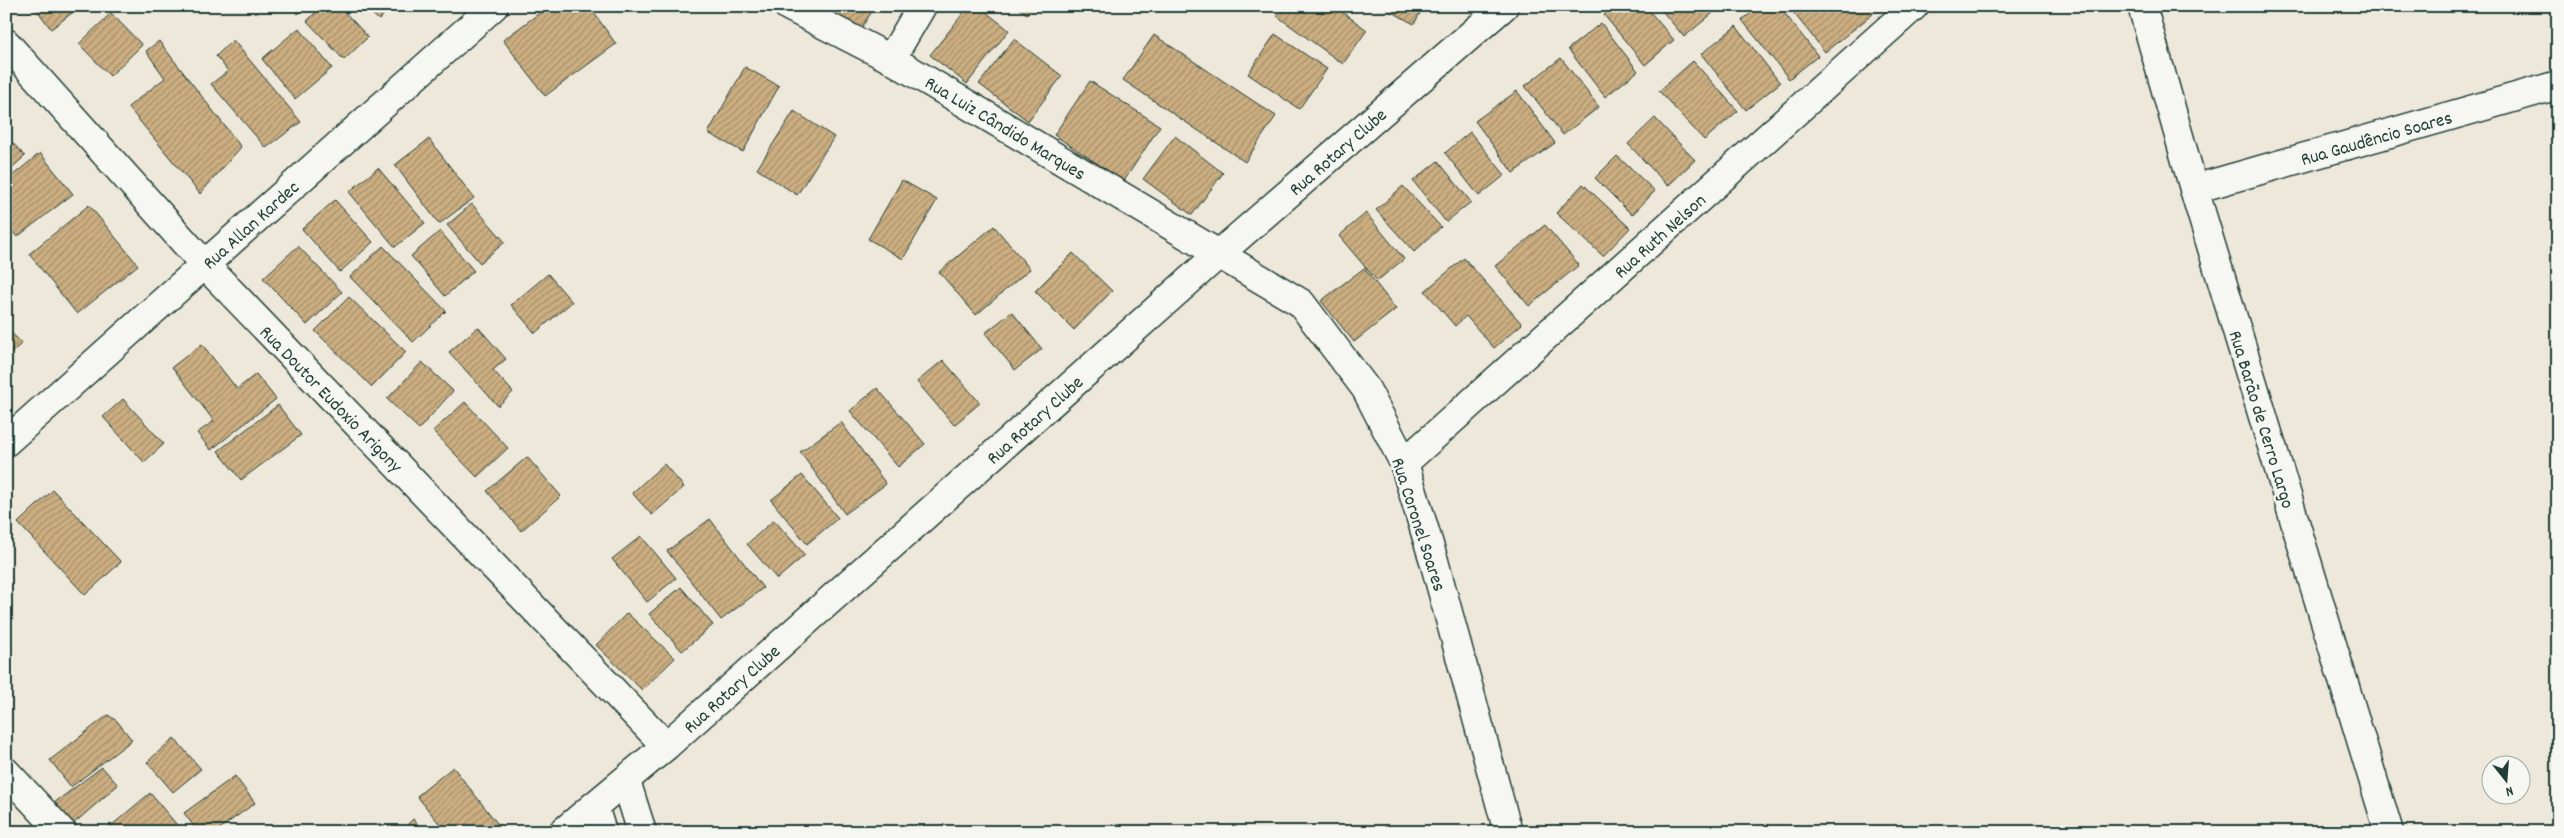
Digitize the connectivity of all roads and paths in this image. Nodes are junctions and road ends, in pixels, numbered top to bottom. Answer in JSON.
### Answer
{"nodes":[{"id":1,"x":494,"y":6,"type":"edge"},
{"id":2,"x":788,"y":6,"type":"edge"},
{"id":3,"x":922,"y":6,"type":"edge"},
{"id":4,"x":1504,"y":6,"type":"edge"},
{"id":5,"x":1914,"y":6,"type":"edge"},
{"id":6,"x":2142,"y":6,"type":"edge"},
{"id":7,"x":6,"y":43,"type":"edge"},
{"id":8,"x":891,"y":59,"type":"junction"},
{"id":9,"x":2558,"y":85,"type":"edge"},
{"id":10,"x":2194,"y":189,"type":"junction"},
{"id":11,"x":1220,"y":253,"type":"junction"},
{"id":12,"x":205,"y":265,"type":"junction"},
{"id":13,"x":6,"y":442,"type":"edge"},
{"id":14,"x":1404,"y":463,"type":"junction"},
{"id":15,"x":666,"y":746,"type":"junction"},
{"id":16,"x":6,"y":772,"type":"edge"},
{"id":17,"x":626,"y":781,"type":"junction"},
{"id":18,"x":594,"y":806,"type":"junction"},
{"id":19,"x":62,"y":832,"type":"edge"},
{"id":20,"x":563,"y":832,"type":"edge"},
{"id":21,"x":602,"y":832,"type":"edge"},
{"id":22,"x":642,"y":832,"type":"edge"},
{"id":23,"x":1508,"y":832,"type":"edge"},
{"id":24,"x":2389,"y":832,"type":"edge"}],
"edges":[{"from":1,"to":12,"type":"street","name":"Rua Allan Kardec"},
{"from":2,"to":8,"type":"street","name":"Rua Luiz Cândido Marques"},
{"from":3,"to":8,"type":"street"},
{"from":4,"to":11,"type":"street","name":"Rua Rotary Clube"},
{"from":5,"to":14,"type":"street","name":"Rua Ruth Nelson"},
{"from":6,"to":10,"type":"street","name":"Rua Barão de Cerro Largo"},
{"from":7,"to":12,"type":"street","name":"Rua Doutor Eudoxio Arigony"},
{"from":8,"to":11,"type":"street","name":"Rua Luiz Cândido Marques"},
{"from":9,"to":10,"type":"street","name":"Rua Gaudêncio Soares"},
{"from":10,"to":24,"type":"street","name":"Rua Barão de Cerro Largo"},
{"from":11,"to":14,"type":"street","name":"Rua Coronel Soares"},
{"from":11,"to":15,"type":"street","name":"Rua Rotary Clube"},
{"from":12,"to":13,"type":"street","name":"Rua Allan Kardec"},
{"from":12,"to":15,"type":"street","name":"Rua Doutor Eudoxio Arigony"},
{"from":14,"to":23,"type":"street","name":"Rua Coronel Soares"},
{"from":15,"to":17,"type":"street","name":"Rua Rotary Clube"},
{"from":16,"to":19,"type":"street"},
{"from":17,"to":18,"type":"street","name":"Rua Rotary Clube"},
{"from":17,"to":22,"type":"street"},
{"from":18,"to":20,"type":"street","name":"Rua Rotary Clube"},
{"from":18,"to":21,"type":"street"}]}
